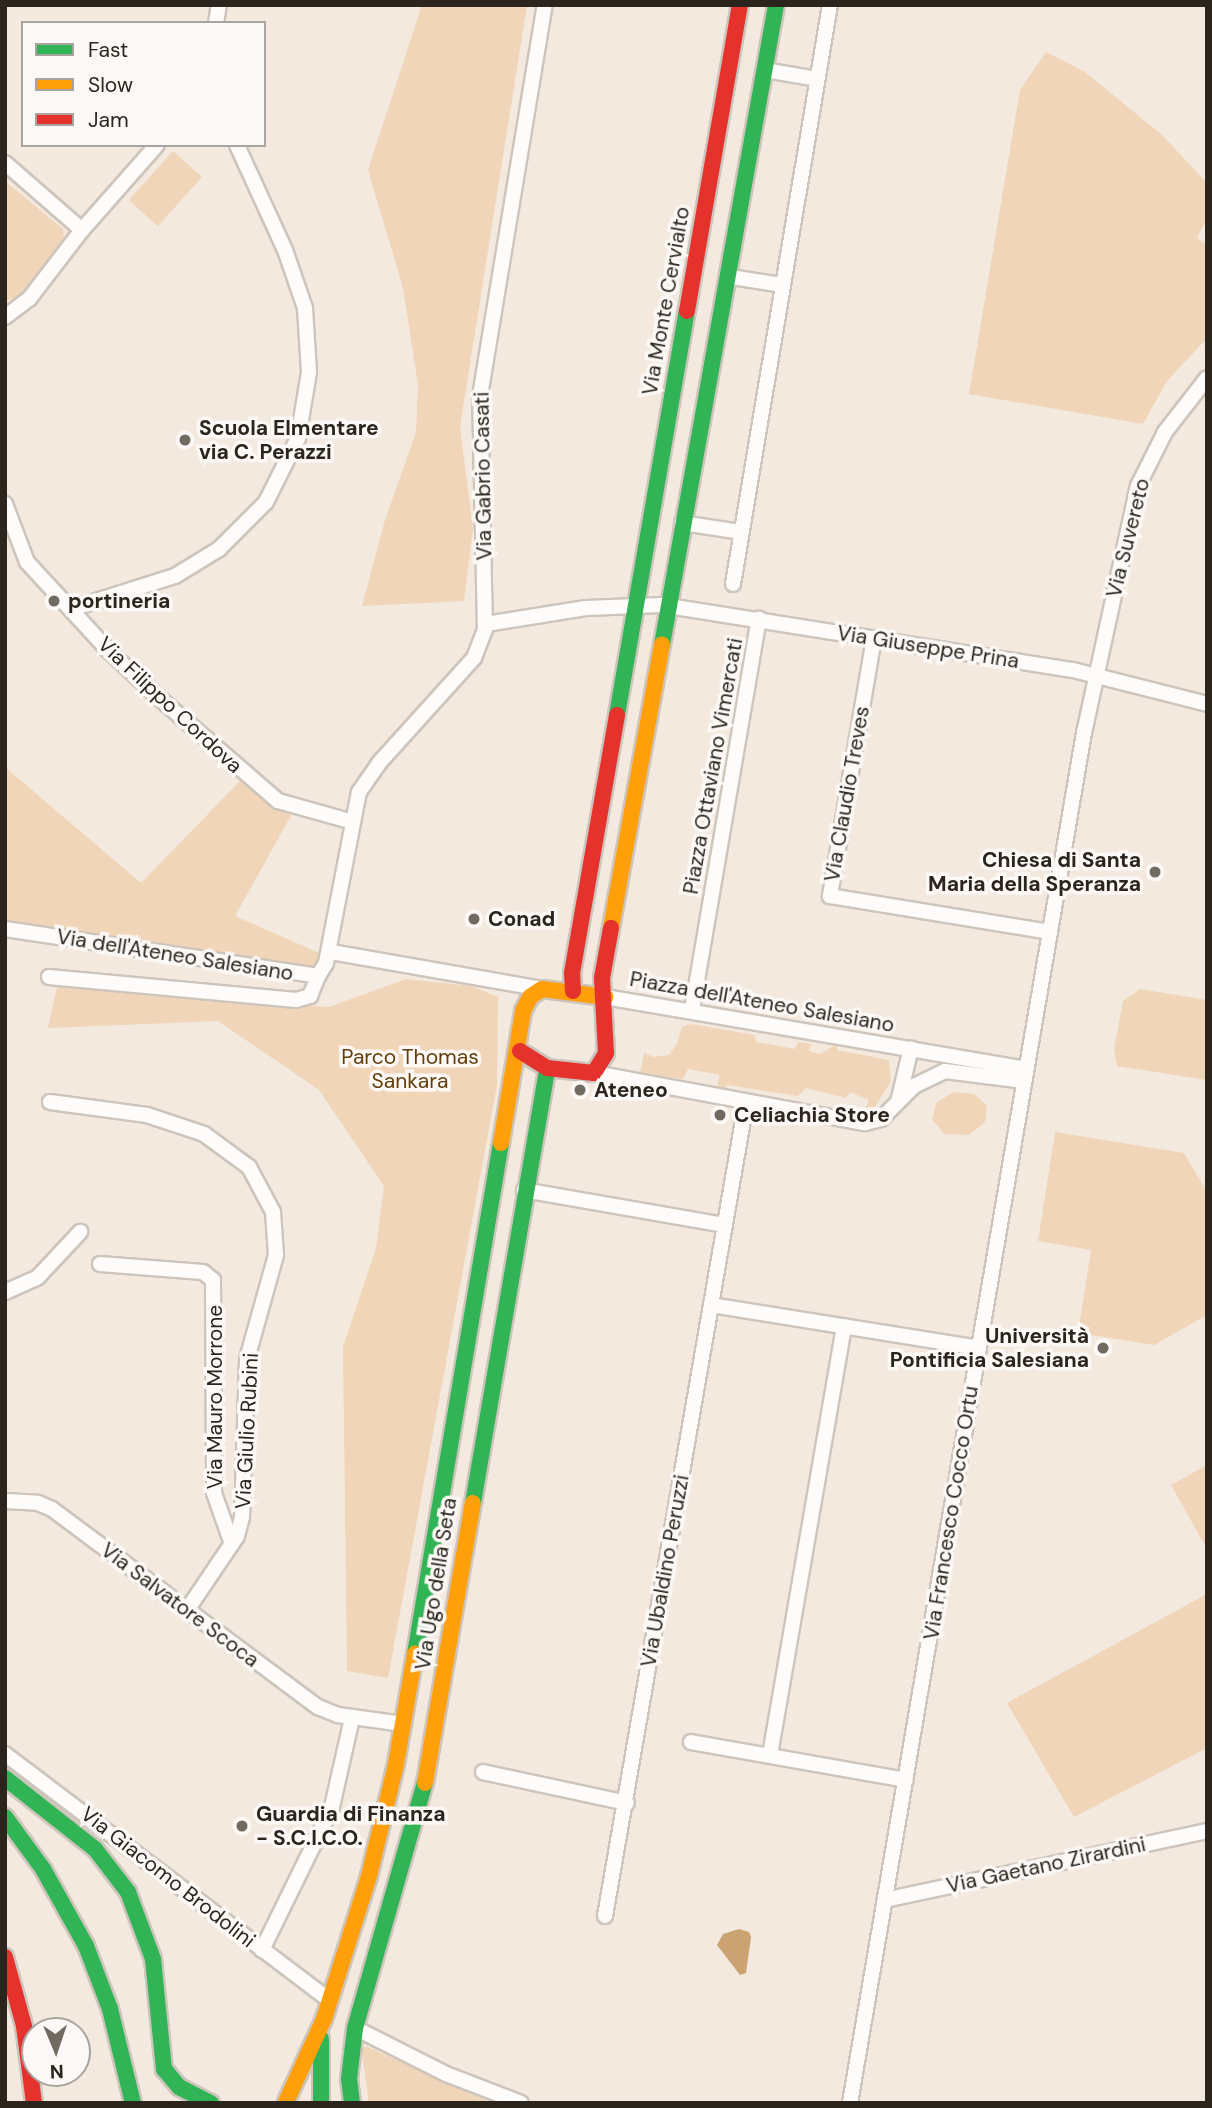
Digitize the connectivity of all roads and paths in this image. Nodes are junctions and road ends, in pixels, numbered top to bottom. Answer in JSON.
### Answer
{"nodes":[{"id":1,"x":545,"y":5,"type":"edge"},
{"id":2,"x":740,"y":5,"type":"edge"},
{"id":3,"x":776,"y":5,"type":"edge"},
{"id":4,"x":830,"y":5,"type":"edge"},
{"id":5,"x":765,"y":70,"type":"junction"},
{"id":6,"x":817,"y":79,"type":"junction"},
{"id":7,"x":155,"y":147,"type":"edge"},
{"id":8,"x":238,"y":147,"type":"edge"},
{"id":9,"x":5,"y":163,"type":"edge"},
{"id":10,"x":82,"y":230,"type":"junction"},
{"id":11,"x":731,"y":277,"type":"junction"},
{"id":12,"x":782,"y":285,"type":"junction"},
{"id":13,"x":5,"y":317,"type":"edge"},
{"id":14,"x":1207,"y":378,"type":"edge"},
{"id":15,"x":5,"y":504,"type":"edge"},
{"id":16,"x":682,"y":523,"type":"junction"},
{"id":17,"x":741,"y":532,"type":"junction"},
{"id":18,"x":733,"y":584,"type":"dead end"},
{"id":19,"x":637,"y":604,"type":"junction"},
{"id":20,"x":668,"y":606,"type":"junction"},
{"id":21,"x":74,"y":608,"type":"junction"},
{"id":22,"x":759,"y":619,"type":"junction"},
{"id":23,"x":486,"y":624,"type":"junction"},
{"id":24,"x":874,"y":638,"type":"junction"},
{"id":25,"x":1098,"y":675,"type":"junction"},
{"id":26,"x":1207,"y":704,"type":"edge"},
{"id":27,"x":353,"y":822,"type":"junction"},
{"id":28,"x":5,"y":929,"type":"edge"},
{"id":29,"x":1050,"y":932,"type":"junction"},
{"id":30,"x":331,"y":952,"type":"junction"},
{"id":31,"x":318,"y":976,"type":"junction"},
{"id":32,"x":50,"y":977,"type":"dead end"},
{"id":33,"x":542,"y":989,"type":"junction"},
{"id":34,"x":573,"y":992,"type":"junction"},
{"id":35,"x":605,"y":997,"type":"junction"},
{"id":36,"x":692,"y":1010,"type":"junction"},
{"id":37,"x":911,"y":1048,"type":"junction"},
{"id":38,"x":520,"y":1051,"type":"junction"},
{"id":39,"x":547,"y":1068,"type":"junction"},
{"id":40,"x":594,"y":1073,"type":"junction"},
{"id":41,"x":1025,"y":1075,"type":"junction"},
{"id":42,"x":898,"y":1099,"type":"junction"},
{"id":43,"x":50,"y":1102,"type":"dead end"},
{"id":44,"x":746,"y":1103,"type":"junction"},
{"id":45,"x":524,"y":1190,"type":"junction"},
{"id":46,"x":724,"y":1225,"type":"junction"},
{"id":47,"x":80,"y":1232,"type":"dead end"},
{"id":48,"x":100,"y":1264,"type":"dead end"},
{"id":49,"x":5,"y":1292,"type":"edge"},
{"id":50,"x":711,"y":1305,"type":"junction"},
{"id":51,"x":844,"y":1326,"type":"junction"},
{"id":52,"x":979,"y":1348,"type":"junction"},
{"id":53,"x":5,"y":1501,"type":"edge"},
{"id":54,"x":232,"y":1544,"type":"junction"},
{"id":55,"x":187,"y":1610,"type":"junction"},
{"id":56,"x":352,"y":1718,"type":"junction"},
{"id":57,"x":403,"y":1724,"type":"junction"},
{"id":58,"x":691,"y":1742,"type":"dead end"},
{"id":59,"x":5,"y":1754,"type":"edge"},
{"id":60,"x":770,"y":1755,"type":"junction"},
{"id":61,"x":483,"y":1772,"type":"dead end"},
{"id":62,"x":5,"y":1778,"type":"edge"},
{"id":63,"x":906,"y":1780,"type":"junction"},
{"id":64,"x":627,"y":1803,"type":"junction"},
{"id":65,"x":5,"y":1817,"type":"edge"},
{"id":66,"x":1207,"y":1831,"type":"edge"},
{"id":67,"x":885,"y":1900,"type":"junction"},
{"id":68,"x":605,"y":1916,"type":"dead end"},
{"id":69,"x":262,"y":1950,"type":"junction"},
{"id":70,"x":6,"y":1958,"type":"edge"},
{"id":71,"x":330,"y":2001,"type":"junction"},
{"id":72,"x":324,"y":2019,"type":"junction"},
{"id":73,"x":355,"y":2028,"type":"junction"},
{"id":74,"x":34,"y":2103,"type":"edge"},
{"id":75,"x":133,"y":2103,"type":"edge"},
{"id":76,"x":211,"y":2103,"type":"edge"},
{"id":77,"x":284,"y":2103,"type":"edge"},
{"id":78,"x":314,"y":2103,"type":"edge"},
{"id":79,"x":321,"y":2103,"type":"edge"},
{"id":80,"x":352,"y":2103,"type":"edge"},
{"id":81,"x":521,"y":2103,"type":"edge"},
{"id":82,"x":850,"y":2103,"type":"edge"}],
"edges":[{"from":1,"to":23,"type":"street","name":"Via Gabrio Casati"},
{"from":2,"to":19,"type":"street","name":"Via Monte Cervialto"},
{"from":3,"to":5,"type":"street"},
{"from":4,"to":6,"type":"street"},
{"from":5,"to":6,"type":"street"},
{"from":5,"to":11,"type":"street"},
{"from":6,"to":12,"type":"street"},
{"from":7,"to":10,"type":"street"},
{"from":8,"to":21,"type":"street"},
{"from":9,"to":10,"type":"street"},
{"from":10,"to":13,"type":"street"},
{"from":11,"to":12,"type":"street"},
{"from":11,"to":16,"type":"street"},
{"from":12,"to":17,"type":"street"},
{"from":14,"to":25,"type":"street","name":"Via Suvereto"},
{"from":15,"to":21,"type":"street","name":"Via Filippo Cordova"},
{"from":16,"to":17,"type":"street"},
{"from":16,"to":20,"type":"street"},
{"from":17,"to":18,"type":"street"},
{"from":19,"to":20,"type":"street","name":"Piazza Ottaviano Vimercati"},
{"from":19,"to":23,"type":"street","name":"Piazza Ottaviano Vimercati"},
{"from":19,"to":34,"type":"street"},
{"from":20,"to":22,"type":"street","name":"Piazza Ottaviano Vimercati"},
{"from":20,"to":35,"type":"street"},
{"from":21,"to":27,"type":"street","name":"Via Filippo Cordova"},
{"from":22,"to":24,"type":"street","name":"Via Giuseppe Prina"},
{"from":22,"to":36,"type":"street","name":"Piazza Ottaviano Vimercati"},
{"from":23,"to":27,"type":"street","name":"Via Gabrio Casati"},
{"from":24,"to":25,"type":"street","name":"Via Giuseppe Prina"},
{"from":24,"to":29,"type":"street","name":"Via Claudio Treves"},
{"from":25,"to":26,"type":"street","name":"Via Giuseppe Prina"},
{"from":25,"to":29,"type":"street","name":"Via Francesco Cocco Ortu"},
{"from":27,"to":30,"type":"street","name":"Via dell'Ateneo Salesiano"},
{"from":28,"to":31,"type":"street","name":"Via dell'Ateneo Salesiano"},
{"from":29,"to":41,"type":"street","name":"Via Francesco Cocco Ortu"},
{"from":30,"to":31,"type":"street","name":"Via dell'Ateneo Salesiano"},
{"from":30,"to":33,"type":"street"},
{"from":31,"to":32,"type":"street"},
{"from":33,"to":34,"type":"street","name":"Piazza dell'Ateneo Salesiano"},
{"from":33,"to":38,"type":"street"},
{"from":34,"to":35,"type":"street","name":"Piazza dell'Ateneo Salesiano"},
{"from":35,"to":36,"type":"street","name":"Piazza dell'Ateneo Salesiano"},
{"from":35,"to":40,"type":"street","name":"Piazza dell'Ateneo Salesiano"},
{"from":36,"to":37,"type":"street","name":"Piazza dell'Ateneo Salesiano"},
{"from":37,"to":41,"type":"street","name":"Piazza dell'Ateneo Salesiano"},
{"from":37,"to":42,"type":"street","name":"Piazza dell'Ateneo Salesiano"},
{"from":38,"to":39,"type":"street"},
{"from":38,"to":57,"type":"street","name":"Via Ugo della Seta"},
{"from":39,"to":40,"type":"street"},
{"from":39,"to":45,"type":"street","name":"Via Ugo della Seta"},
{"from":40,"to":44,"type":"street"},
{"from":41,"to":42,"type":"street"},
{"from":41,"to":52,"type":"street","name":"Via Francesco Cocco Ortu"},
{"from":42,"to":44,"type":"street"},
{"from":43,"to":54,"type":"street","name":"Via Giulio Rubini"},
{"from":44,"to":46,"type":"street","name":"Via Ubaldino Peruzzi"},
{"from":45,"to":46,"type":"street"},
{"from":45,"to":73,"type":"street","name":"Via Ugo della Seta"},
{"from":46,"to":50,"type":"street","name":"Via Ubaldino Peruzzi"},
{"from":47,"to":49,"type":"street"},
{"from":48,"to":54,"type":"street","name":"Via Mauro Morrone"},
{"from":50,"to":51,"type":"street"},
{"from":50,"to":64,"type":"street","name":"Via Ubaldino Peruzzi"},
{"from":51,"to":52,"type":"street"},
{"from":51,"to":60,"type":"street"},
{"from":52,"to":63,"type":"street","name":"Via Francesco Cocco Ortu"},
{"from":53,"to":55,"type":"street","name":"Via Salvatore Scoca"},
{"from":54,"to":55,"type":"street","name":"Via Giulio Rubini"},
{"from":55,"to":56,"type":"street","name":"Via Salvatore Scoca"},
{"from":56,"to":57,"type":"street","name":"Via Salvatore Scoca"},
{"from":56,"to":69,"type":"street"},
{"from":57,"to":71,"type":"street","name":"Via Ugo della Seta"},
{"from":58,"to":60,"type":"street"},
{"from":59,"to":69,"type":"street","name":"Via Giacomo Brodolini"},
{"from":60,"to":63,"type":"street"},
{"from":61,"to":64,"type":"street"},
{"from":62,"to":76,"type":"street"},
{"from":63,"to":67,"type":"street","name":"Via Francesco Cocco Ortu"},
{"from":64,"to":68,"type":"street","name":"Via Ubaldino Peruzzi"},
{"from":65,"to":75,"type":"street"},
{"from":66,"to":67,"type":"street","name":"Via Gaetano Zirardini"},
{"from":67,"to":82,"type":"street","name":"Via Francesco Cocco Ortu"},
{"from":69,"to":71,"type":"street","name":"Via Giacomo Brodolini"},
{"from":70,"to":74,"type":"street"},
{"from":71,"to":72,"type":"street","name":"Via Ugo della Seta"},
{"from":72,"to":77,"type":"street"},
{"from":72,"to":79,"type":"street"},
{"from":73,"to":80,"type":"street","name":"Via Ugo della Seta"},
{"from":73,"to":81,"type":"street"},
{"from":77,"to":78,"type":"street"}]}
